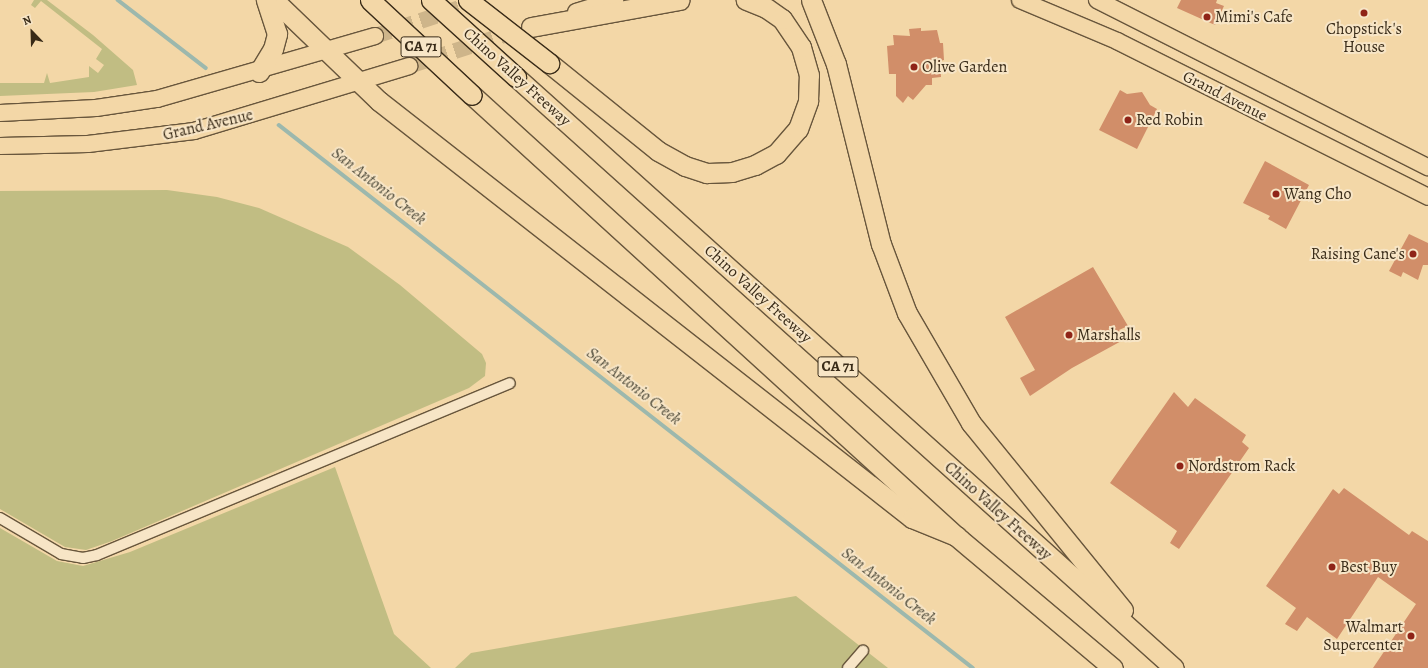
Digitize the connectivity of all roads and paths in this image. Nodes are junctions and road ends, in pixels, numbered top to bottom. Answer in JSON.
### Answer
{"nodes":[{"id":1,"x":266,"y":0,"type":"edge"},
{"id":2,"x":274,"y":0,"type":"edge"},
{"id":3,"x":370,"y":0,"type":"edge"},
{"id":4,"x":431,"y":0,"type":"edge"},
{"id":5,"x":468,"y":0,"type":"edge"},
{"id":6,"x":615,"y":0,"type":"edge"},
{"id":7,"x":680,"y":0,"type":"edge"},
{"id":8,"x":746,"y":0,"type":"edge"},
{"id":9,"x":811,"y":0,"type":"edge"},
{"id":10,"x":1020,"y":0,"type":"edge"},
{"id":11,"x":1097,"y":0,"type":"edge"},
{"id":12,"x":527,"y":28,"type":"joint"},
{"id":13,"x":375,"y":36,"type":"tunnel mouth"},
{"id":14,"x":328,"y":51,"type":"junction"},
{"id":15,"x":409,"y":66,"type":"tunnel mouth"},
{"id":16,"x":259,"y":72,"type":"junction"},
{"id":17,"x":359,"y":82,"type":"junction"},
{"id":18,"x":0,"y":113,"type":"edge"},
{"id":19,"x":0,"y":146,"type":"edge"},
{"id":20,"x":1428,"y":167,"type":"edge"},
{"id":21,"x":1428,"y":198,"type":"edge"},
{"id":22,"x":510,"y":383,"type":"dead end"},
{"id":23,"x":0,"y":518,"type":"edge"},
{"id":24,"x":956,"y":536,"type":"junction"},
{"id":25,"x":863,"y":651,"type":"dead end"},
{"id":26,"x":1167,"y":662,"type":"edge"},
{"id":27,"x":848,"y":668,"type":"edge"},
{"id":28,"x":1113,"y":668,"type":"edge"}],
"edges":[{"from":1,"to":16,"type":"highway"},
{"from":2,"to":14,"type":"highway"},
{"from":3,"to":24,"type":"highway","number":"CA 71","bridge":true},
{"from":4,"to":26,"type":"highway","name":"Chino Valley Freeway","number":"CA 71","bridge":true},
{"from":5,"to":8,"type":"highway","bridge":true},
{"from":6,"to":12,"type":"main road"},
{"from":7,"to":12,"type":"highway"},
{"from":9,"to":26,"type":"highway"},
{"from":10,"to":21,"type":"main road","name":"Grand Avenue"},
{"from":11,"to":20,"type":"main road","name":"Grand Avenue"},
{"from":13,"to":14,"type":"main road"},
{"from":14,"to":16,"type":"main road"},
{"from":14,"to":17,"type":"highway"},
{"from":15,"to":17,"type":"main road","name":"Grand Avenue"},
{"from":16,"to":18,"type":"main road"},
{"from":17,"to":19,"type":"main road","name":"Grand Avenue"},
{"from":17,"to":24,"type":"highway"},
{"from":22,"to":23,"type":"street"},
{"from":24,"to":28,"type":"highway","number":"CA 71"},
{"from":25,"to":27,"type":"street"}]}
